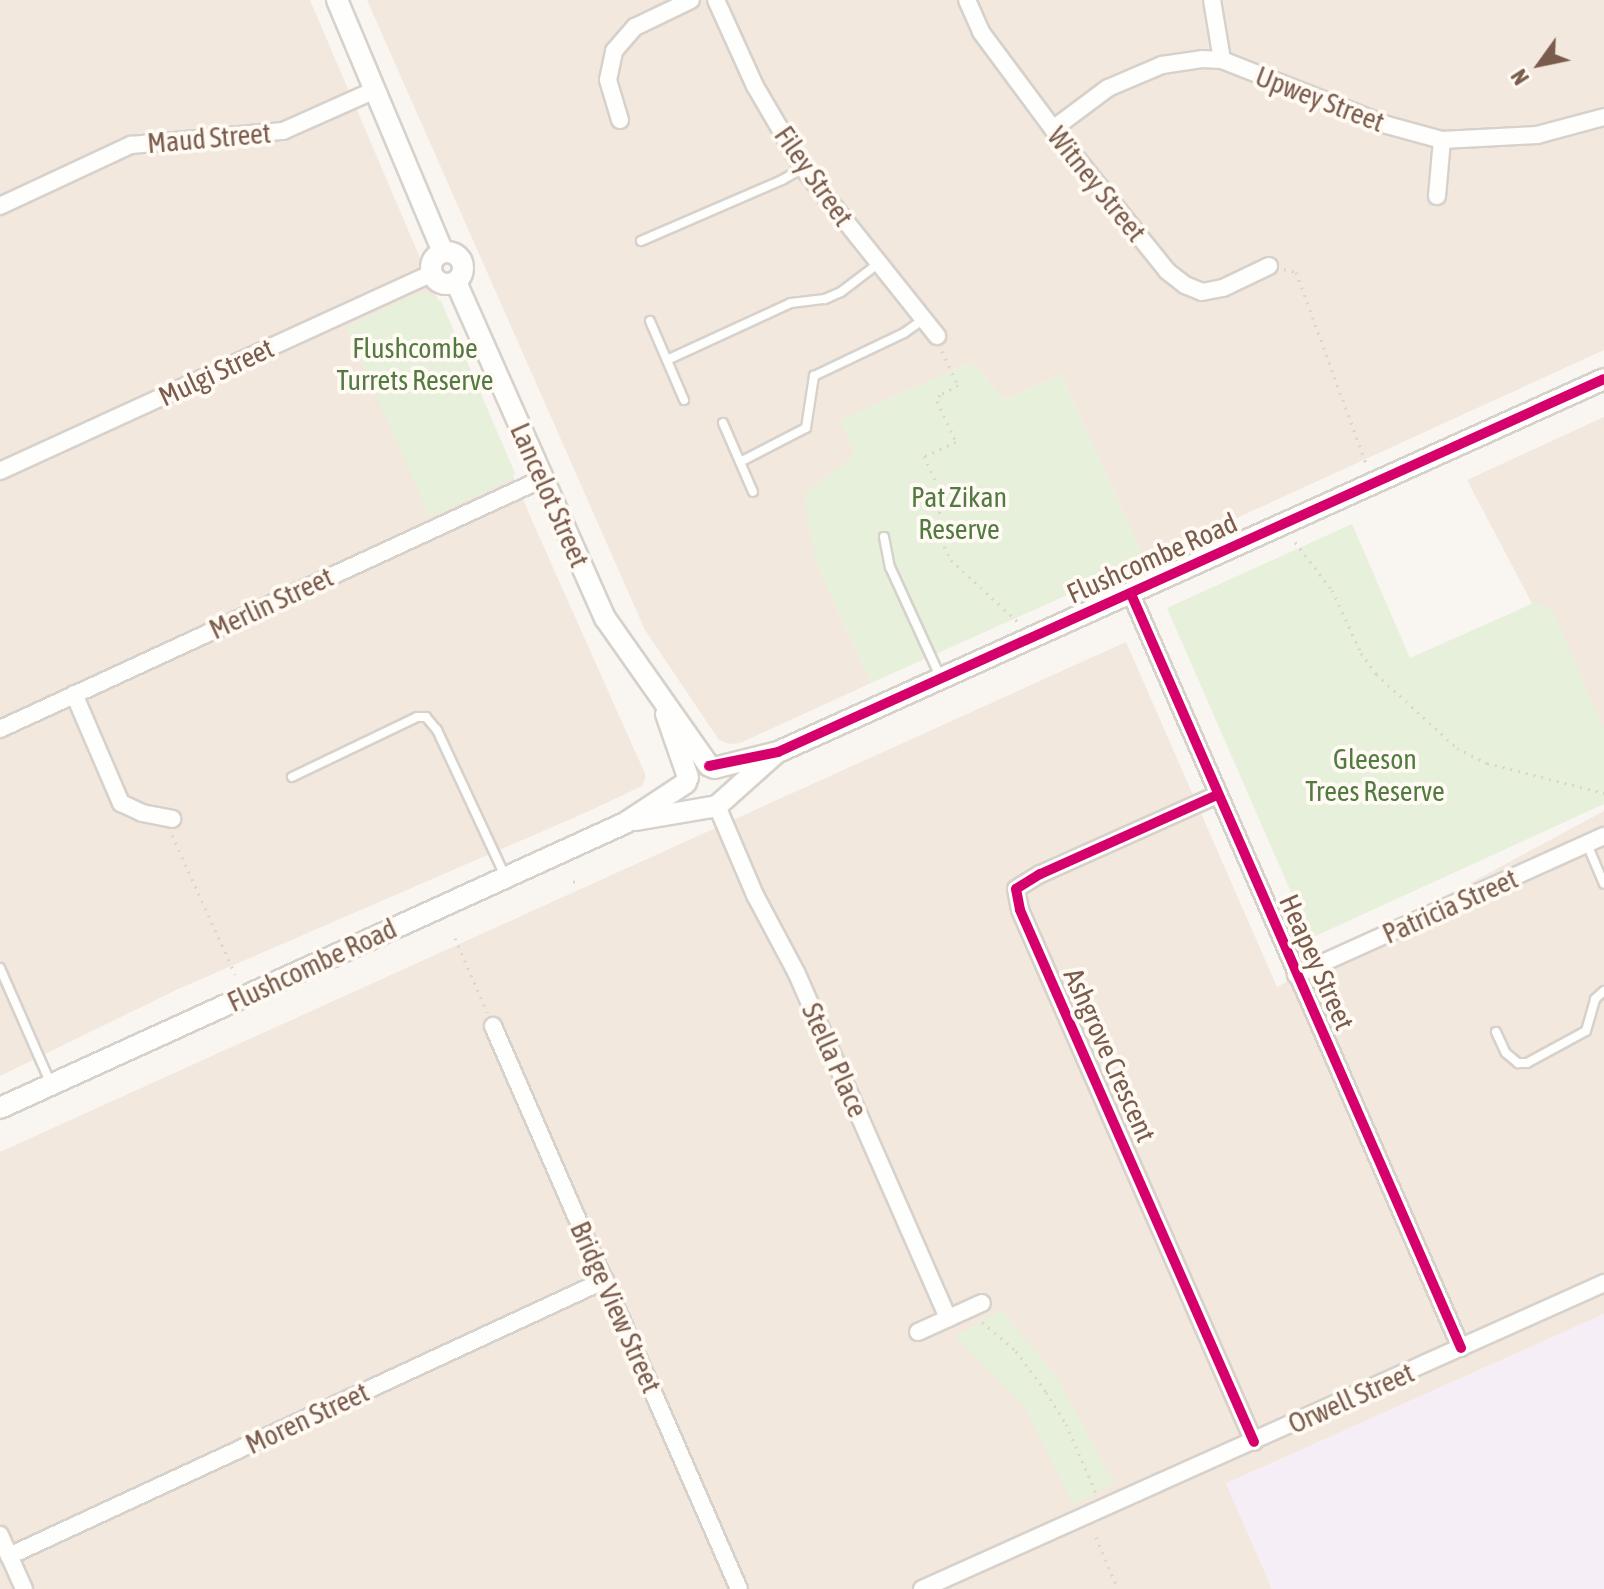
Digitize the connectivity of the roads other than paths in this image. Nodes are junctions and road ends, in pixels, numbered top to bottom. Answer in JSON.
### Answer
{"nodes":[{"id":1,"x":337,"y":0,"type":"edge"},
{"id":2,"x":691,"y":0,"type":"edge"},
{"id":3,"x":716,"y":0,"type":"edge"},
{"id":4,"x":967,"y":0,"type":"edge"},
{"id":5,"x":1212,"y":0,"type":"edge"},
{"id":6,"x":1222,"y":60,"type":"junction"},
{"id":7,"x":375,"y":90,"type":"junction"},
{"id":8,"x":1604,"y":117,"type":"edge"},
{"id":9,"x":620,"y":120,"type":"dead end"},
{"id":10,"x":1053,"y":129,"type":"junction"},
{"id":11,"x":1442,"y":140,"type":"junction"},
{"id":12,"x":803,"y":168,"type":"junction"},
{"id":13,"x":1437,"y":196,"type":"dead end"},
{"id":14,"x":0,"y":206,"type":"edge"},
{"id":15,"x":641,"y":241,"type":"dead end"},
{"id":16,"x":443,"y":252,"type":"junction"},
{"id":17,"x":879,"y":263,"type":"junction"},
{"id":18,"x":1269,"y":266,"type":"road end"},
{"id":19,"x":432,"y":273,"type":"junction"},
{"id":20,"x":456,"y":282,"type":"junction"},
{"id":21,"x":924,"y":319,"type":"junction"},
{"id":22,"x":650,"y":321,"type":"dead end"},
{"id":23,"x":937,"y":336,"type":"road end"},
{"id":24,"x":667,"y":360,"type":"junction"},
{"id":25,"x":1604,"y":379,"type":"edge"},
{"id":26,"x":684,"y":400,"type":"dead end"},
{"id":27,"x":723,"y":423,"type":"dead end"},
{"id":28,"x":740,"y":462,"type":"junction"},
{"id":29,"x":0,"y":471,"type":"edge"},
{"id":30,"x":542,"y":479,"type":"junction"},
{"id":31,"x":753,"y":492,"type":"dead end"},
{"id":32,"x":884,"y":537,"type":"dead end"},
{"id":33,"x":1131,"y":594,"type":"junction"},
{"id":34,"x":942,"y":679,"type":"junction"},
{"id":35,"x":74,"y":694,"type":"junction"},
{"id":36,"x":661,"y":699,"type":"junction"},
{"id":37,"x":0,"y":729,"type":"edge"},
{"id":38,"x":778,"y":752,"type":"junction"},
{"id":39,"x":711,"y":767,"type":"junction"},
{"id":40,"x":292,"y":777,"type":"dead end"},
{"id":41,"x":687,"y":780,"type":"junction"},
{"id":42,"x":1217,"y":795,"type":"junction"},
{"id":43,"x":714,"y":804,"type":"junction"},
{"id":44,"x":172,"y":819,"type":"road end"},
{"id":45,"x":625,"y":823,"type":"junction"},
{"id":46,"x":1604,"y":836,"type":"edge"},
{"id":47,"x":1587,"y":844,"type":"junction"},
{"id":48,"x":505,"y":877,"type":"junction"},
{"id":49,"x":1604,"y":884,"type":"edge"},
{"id":50,"x":0,"y":968,"type":"edge"},
{"id":51,"x":1296,"y":975,"type":"junction"},
{"id":52,"x":1604,"y":991,"type":"edge"},
{"id":53,"x":493,"y":1026,"type":"road end"},
{"id":54,"x":1496,"y":1032,"type":"dead end"},
{"id":55,"x":52,"y":1085,"type":"junction"},
{"id":56,"x":0,"y":1108,"type":"edge"},
{"id":57,"x":605,"y":1280,"type":"junction"},
{"id":58,"x":1604,"y":1283,"type":"edge"},
{"id":59,"x":975,"y":1306,"type":"road end"},
{"id":60,"x":948,"y":1318,"type":"junction"},
{"id":61,"x":918,"y":1332,"type":"dead end"},
{"id":62,"x":1461,"y":1348,"type":"junction"},
{"id":63,"x":1254,"y":1442,"type":"junction"},
{"id":64,"x":0,"y":1535,"type":"edge"},
{"id":65,"x":9,"y":1556,"type":"junction"},
{"id":66,"x":24,"y":1589,"type":"edge"},
{"id":67,"x":739,"y":1589,"type":"edge"},
{"id":68,"x":922,"y":1589,"type":"edge"}],
"edges":[{"from":1,"to":7,"type":"street"},
{"from":2,"to":9,"type":"street"},
{"from":3,"to":12,"type":"street","name":"Filey Street"},
{"from":4,"to":10,"type":"street","name":"Witney Street"},
{"from":5,"to":6,"type":"street"},
{"from":6,"to":10,"type":"street","name":"Upwey Street"},
{"from":6,"to":11,"type":"street","name":"Upwey Street"},
{"from":7,"to":14,"type":"street","name":"Maud Street"},
{"from":7,"to":16,"type":"street"},
{"from":8,"to":11,"type":"street","name":"Upwey Street"},
{"from":10,"to":18,"type":"street","name":"Witney Street"},
{"from":11,"to":13,"type":"street"},
{"from":12,"to":15,"type":"lane"},
{"from":12,"to":17,"type":"street","name":"Filey Street"},
{"from":16,"to":19,"type":"street"},
{"from":16,"to":20,"type":"street"},
{"from":17,"to":21,"type":"street","name":"Filey Street"},
{"from":17,"to":24,"type":"lane"},
{"from":19,"to":20,"type":"street"},
{"from":19,"to":29,"type":"street","name":"Mulgi Street"},
{"from":20,"to":30,"type":"street","name":"Lancelot Street"},
{"from":21,"to":23,"type":"street","name":"Filey Street"},
{"from":21,"to":28,"type":"lane"},
{"from":22,"to":24,"type":"lane"},
{"from":24,"to":26,"type":"lane"},
{"from":25,"to":33,"type":"street","name":"Flushcombe Road"},
{"from":27,"to":28,"type":"lane"},
{"from":28,"to":31,"type":"lane"},
{"from":30,"to":35,"type":"street","name":"Merlin Street"},
{"from":30,"to":36,"type":"street","name":"Lancelot Street"},
{"from":32,"to":34,"type":"lane"},
{"from":33,"to":34,"type":"street","name":"Flushcombe Road"},
{"from":33,"to":42,"type":"street","name":"Heapey Street"},
{"from":34,"to":38,"type":"street","name":"Flushcombe Road"},
{"from":35,"to":37,"type":"street","name":"Merlin Street"},
{"from":35,"to":44,"type":"street"},
{"from":36,"to":39,"type":"street","name":"Lancelot Street"},
{"from":36,"to":41,"type":"street","name":"Lancelot Street"},
{"from":38,"to":39,"type":"street","name":"Flushcombe Road"},
{"from":38,"to":43,"type":"street","name":"Flushcombe Road"},
{"from":39,"to":41,"type":"street"},
{"from":39,"to":43,"type":"street"},
{"from":40,"to":48,"type":"lane"},
{"from":41,"to":43,"type":"street"},
{"from":41,"to":45,"type":"street","name":"Flushcombe Road"},
{"from":42,"to":51,"type":"street","name":"Heapey Street"},
{"from":42,"to":63,"type":"street","name":"Ashgrove Crescent"},
{"from":43,"to":45,"type":"street","name":"Flushcombe Road"},
{"from":43,"to":60,"type":"street","name":"Stella Place"},
{"from":45,"to":48,"type":"street","name":"Flushcombe Road"},
{"from":46,"to":47,"type":"street","name":"Patricia Street"},
{"from":47,"to":49,"type":"lane"},
{"from":47,"to":51,"type":"street","name":"Patricia Street"},
{"from":48,"to":55,"type":"street","name":"Flushcombe Road"},
{"from":50,"to":55,"type":"lane"},
{"from":51,"to":62,"type":"street","name":"Heapey Street"},
{"from":52,"to":54,"type":"lane"},
{"from":53,"to":57,"type":"street","name":"Bridge View Street"},
{"from":55,"to":56,"type":"street","name":"Flushcombe Road"},
{"from":57,"to":65,"type":"street","name":"Moren Street"},
{"from":57,"to":67,"type":"street","name":"Bridge View Street"},
{"from":58,"to":62,"type":"street","name":"Orwell Street"},
{"from":59,"to":60,"type":"street"},
{"from":60,"to":61,"type":"street"},
{"from":62,"to":63,"type":"street","name":"Orwell Street"},
{"from":63,"to":68,"type":"street","name":"Orwell Street"},
{"from":64,"to":65,"type":"street"},
{"from":65,"to":66,"type":"street"}]}
